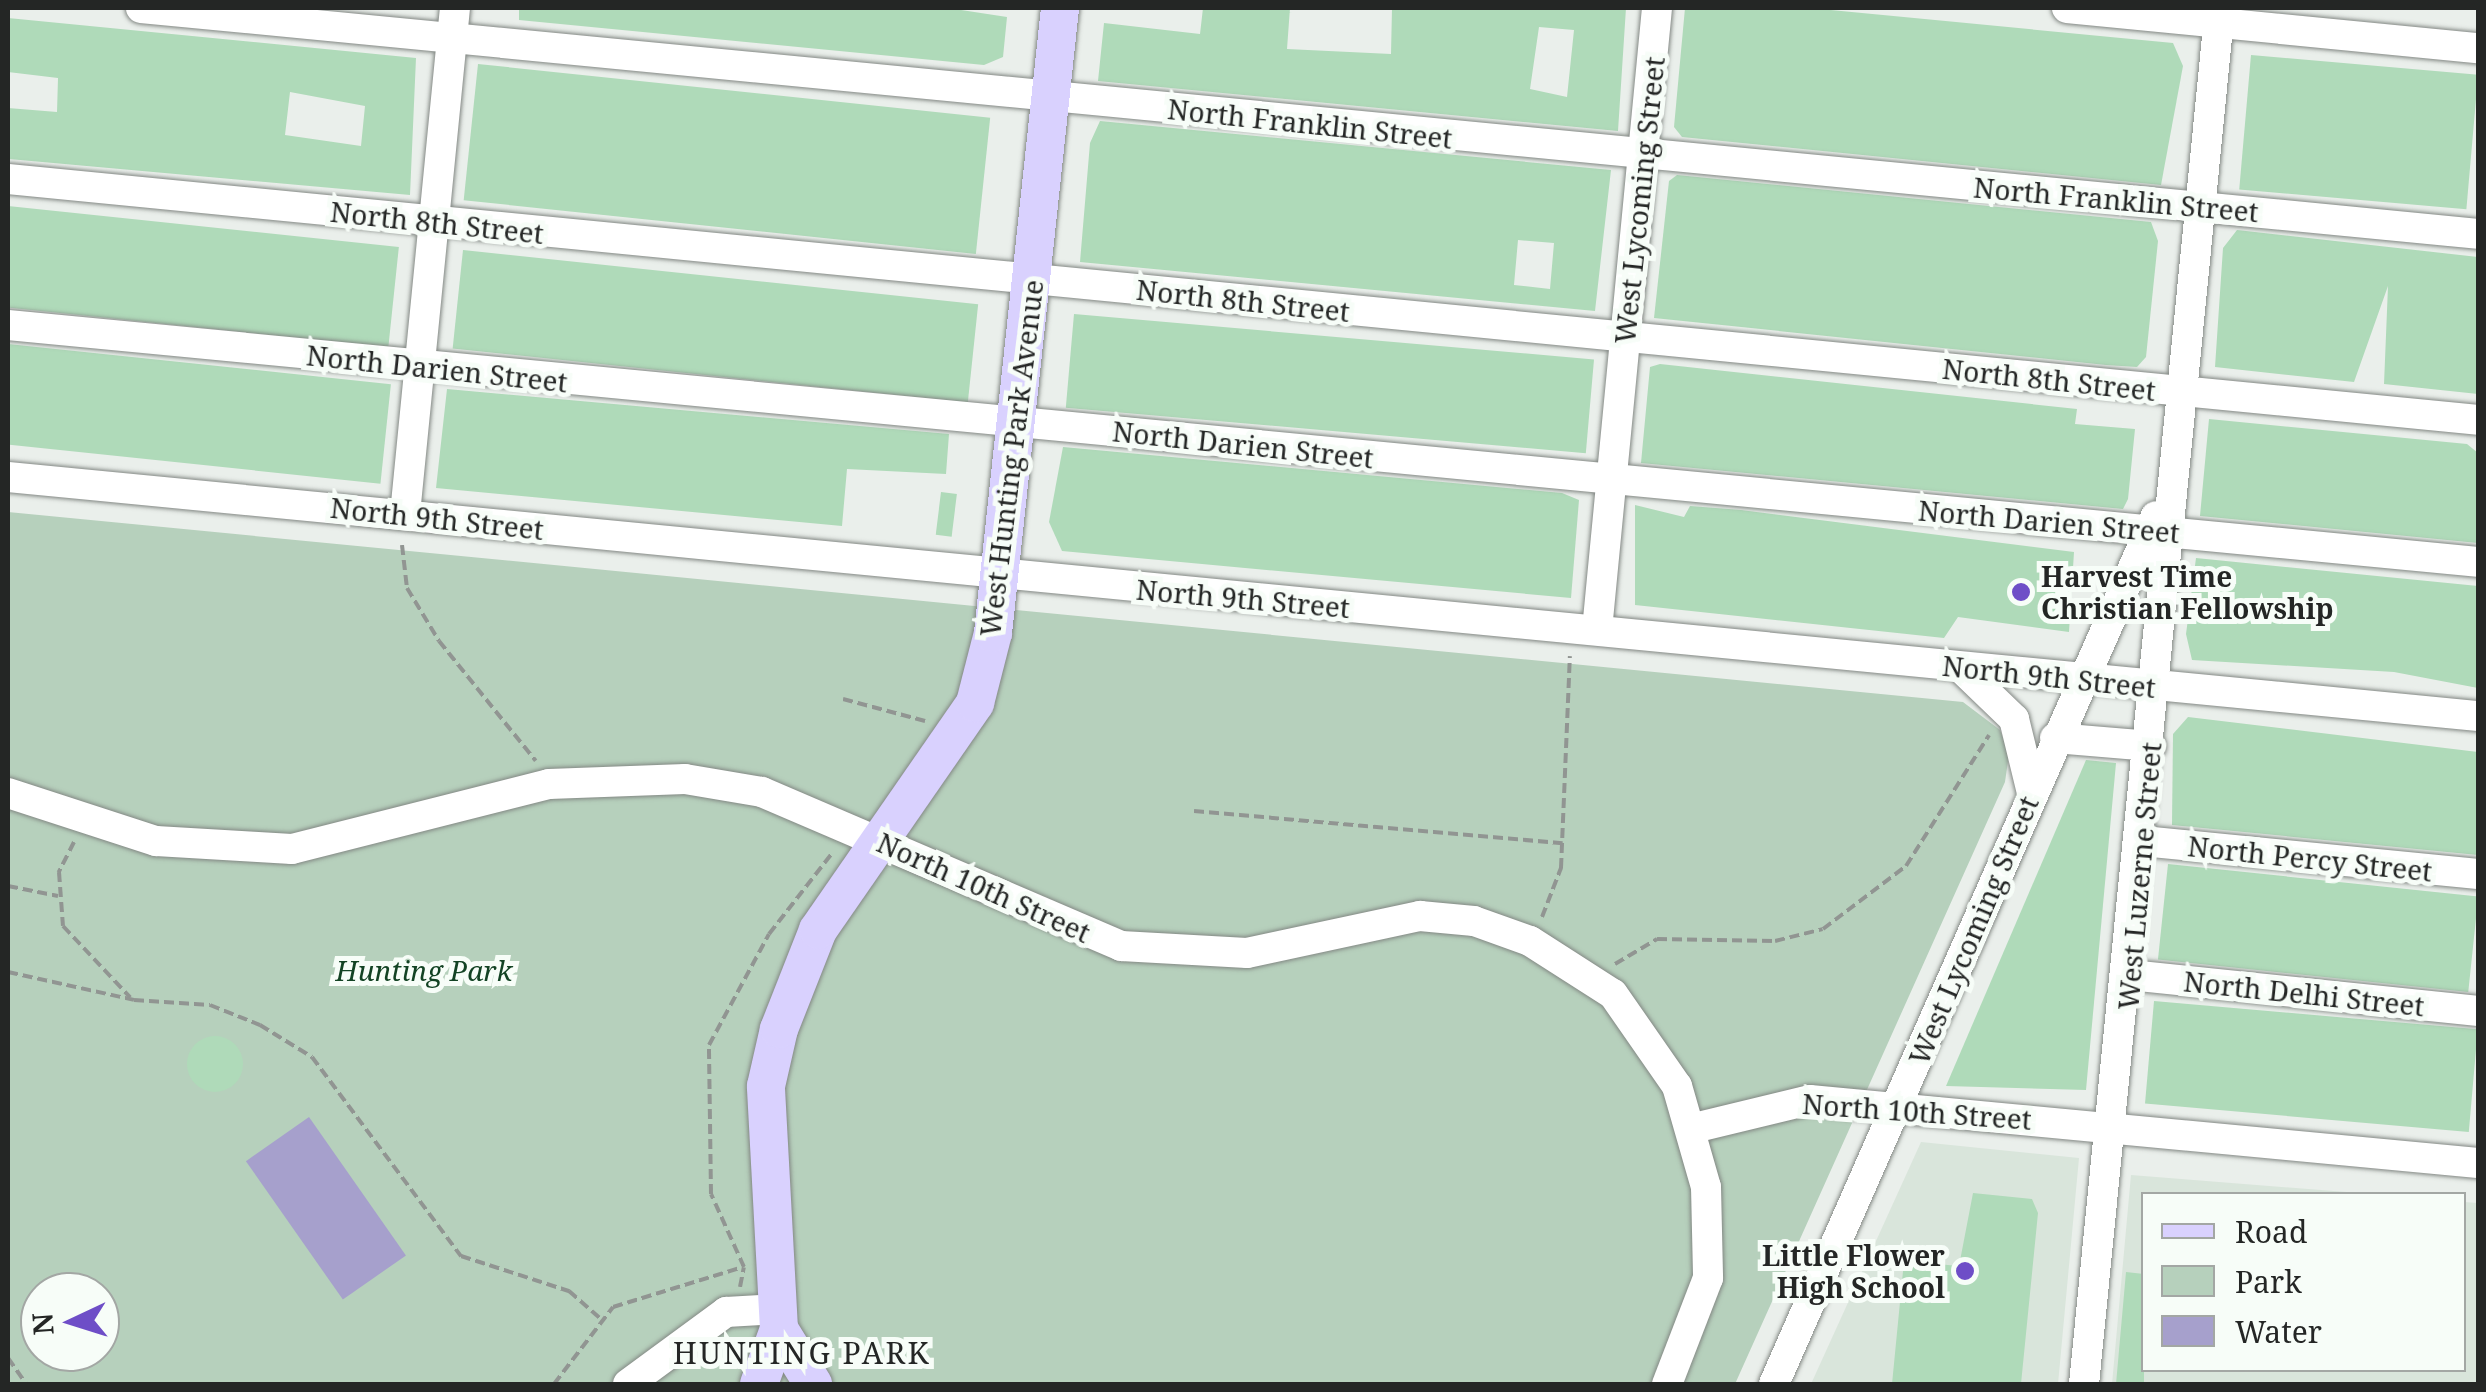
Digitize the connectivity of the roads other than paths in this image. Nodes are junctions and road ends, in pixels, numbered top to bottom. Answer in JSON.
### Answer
{"nodes":[{"id":1,"x":142,"y":8,"type":"edge"},
{"id":2,"x":1060,"y":8,"type":"edge"},
{"id":3,"x":1658,"y":8,"type":"edge"},
{"id":4,"x":2067,"y":8,"type":"edge"},
{"id":5,"x":2220,"y":15,"type":"edge"},
{"id":6,"x":453,"y":23,"type":"edge"},
{"id":7,"x":2478,"y":48,"type":"edge"},
{"id":8,"x":1050,"y":98,"type":"junction"},
{"id":9,"x":1643,"y":155,"type":"junction"},
{"id":10,"x":8,"y":179,"type":"edge"},
{"id":11,"x":2202,"y":207,"type":"junction"},
{"id":12,"x":433,"y":222,"type":"junction"},
{"id":13,"x":2478,"y":234,"type":"edge"},
{"id":14,"x":1032,"y":280,"type":"junction"},
{"id":15,"x":8,"y":325,"type":"edge"},
{"id":16,"x":1626,"y":338,"type":"junction"},
{"id":17,"x":419,"y":366,"type":"junction"},
{"id":18,"x":2184,"y":392,"type":"junction"},
{"id":19,"x":2478,"y":420,"type":"edge"},
{"id":20,"x":1019,"y":424,"type":"junction"},
{"id":21,"x":8,"y":477,"type":"edge"},
{"id":22,"x":1612,"y":480,"type":"junction"},
{"id":23,"x":404,"y":514,"type":"junction"},
{"id":24,"x":2160,"y":531,"type":"junction"},
{"id":25,"x":2478,"y":562,"type":"edge"},
{"id":26,"x":1002,"y":577,"type":"junction"},
{"id":27,"x":1597,"y":630,"type":"junction"},
{"id":28,"x":1960,"y":667,"type":"junction"},
{"id":29,"x":2080,"y":678,"type":"junction"},
{"id":30,"x":2157,"y":687,"type":"junction"},
{"id":31,"x":2478,"y":716,"type":"edge"},
{"id":32,"x":2055,"y":738,"type":"junction"},
{"id":33,"x":2151,"y":746,"type":"junction"},
{"id":34,"x":8,"y":793,"type":"edge"},
{"id":35,"x":2032,"y":793,"type":"junction"},
{"id":36,"x":881,"y":840,"type":"junction"},
{"id":37,"x":2142,"y":841,"type":"junction"},
{"id":38,"x":2478,"y":874,"type":"edge"},
{"id":39,"x":2130,"y":975,"type":"junction"},
{"id":40,"x":2478,"y":1011,"type":"edge"},
{"id":41,"x":1898,"y":1107,"type":"junction"},
{"id":42,"x":1694,"y":1128,"type":"junction"},
{"id":43,"x":2115,"y":1128,"type":"junction"},
{"id":44,"x":2478,"y":1164,"type":"edge"},
{"id":45,"x":779,"y":1319,"type":"junction"},
{"id":46,"x":628,"y":1384,"type":"edge"},
{"id":47,"x":759,"y":1384,"type":"edge"},
{"id":48,"x":813,"y":1384,"type":"edge"},
{"id":49,"x":1666,"y":1384,"type":"edge"},
{"id":50,"x":1774,"y":1384,"type":"edge"},
{"id":51,"x":2084,"y":1384,"type":"edge"}],
"edges":[{"from":1,"to":6,"type":"street","name":"North Franklin Street"},
{"from":2,"to":8,"type":"main road","name":"West Hunting Park Avenue"},
{"from":3,"to":9,"type":"street","name":"West Lycoming Street"},
{"from":4,"to":5,"type":"street"},
{"from":5,"to":7,"type":"street"},
{"from":5,"to":11,"type":"street"},
{"from":6,"to":8,"type":"street","name":"North Franklin Street"},
{"from":6,"to":12,"type":"street"},
{"from":8,"to":9,"type":"street","name":"North Franklin Street"},
{"from":8,"to":14,"type":"main road","name":"West Hunting Park Avenue"},
{"from":9,"to":11,"type":"street","name":"North Franklin Street"},
{"from":9,"to":16,"type":"street","name":"West Lycoming Street"},
{"from":10,"to":12,"type":"street","name":"North 8th Street"},
{"from":11,"to":13,"type":"street","name":"North Franklin Street"},
{"from":11,"to":18,"type":"street"},
{"from":12,"to":14,"type":"street","name":"North 8th Street"},
{"from":12,"to":17,"type":"street"},
{"from":14,"to":16,"type":"street","name":"North 8th Street"},
{"from":14,"to":20,"type":"main road","name":"West Hunting Park Avenue"},
{"from":15,"to":17,"type":"street","name":"North Darien Street"},
{"from":16,"to":18,"type":"street","name":"North 8th Street"},
{"from":16,"to":22,"type":"street","name":"West Lycoming Street"},
{"from":17,"to":20,"type":"street","name":"North Darien Street"},
{"from":17,"to":23,"type":"street"},
{"from":18,"to":19,"type":"street","name":"North 8th Street"},
{"from":18,"to":24,"type":"street","name":"West Lycoming Street"},
{"from":20,"to":22,"type":"street","name":"North Darien Street"},
{"from":20,"to":26,"type":"main road","name":"West Hunting Park Avenue"},
{"from":21,"to":23,"type":"street","name":"North 9th Street"},
{"from":22,"to":24,"type":"street","name":"North Darien Street"},
{"from":22,"to":27,"type":"street","name":"West Lycoming Street"},
{"from":23,"to":26,"type":"street","name":"North 9th Street"},
{"from":24,"to":25,"type":"street","name":"North Darien Street"},
{"from":24,"to":29,"type":"street","name":"West Lycoming Street"},
{"from":24,"to":30,"type":"street","name":"West Luzerne Street"},
{"from":26,"to":27,"type":"street","name":"North 9th Street"},
{"from":26,"to":36,"type":"main road","name":"West Hunting Park Avenue"},
{"from":27,"to":28,"type":"street","name":"North 9th Street"},
{"from":28,"to":29,"type":"street","name":"North 9th Street"},
{"from":28,"to":35,"type":"street"},
{"from":29,"to":30,"type":"street","name":"North 9th Street"},
{"from":29,"to":32,"type":"street","name":"West Lycoming Street"},
{"from":30,"to":31,"type":"street","name":"North 9th Street"},
{"from":30,"to":33,"type":"street","name":"West Luzerne Street"},
{"from":32,"to":33,"type":"street"},
{"from":32,"to":35,"type":"street","name":"West Lycoming Street"},
{"from":33,"to":37,"type":"street","name":"West Luzerne Street"},
{"from":34,"to":36,"type":"street","name":"North 10th Street"},
{"from":35,"to":41,"type":"street","name":"West Lycoming Street"},
{"from":36,"to":42,"type":"street","name":"North 10th Street"},
{"from":36,"to":45,"type":"main road","name":"West Hunting Park Avenue"},
{"from":37,"to":38,"type":"street","name":"North Percy Street"},
{"from":37,"to":39,"type":"street","name":"West Luzerne Street"},
{"from":39,"to":40,"type":"street","name":"North Delhi Street"},
{"from":39,"to":43,"type":"street","name":"West Luzerne Street"},
{"from":41,"to":42,"type":"street","name":"North 10th Street"},
{"from":41,"to":43,"type":"street","name":"North 10th Street"},
{"from":41,"to":50,"type":"street","name":"West Lycoming Street"},
{"from":42,"to":49,"type":"street"},
{"from":43,"to":44,"type":"street","name":"North 10th Street"},
{"from":43,"to":51,"type":"street","name":"West Luzerne Street"},
{"from":45,"to":46,"type":"street"},
{"from":45,"to":47,"type":"main road","name":"West Hunting Park Avenue"},
{"from":45,"to":48,"type":"main road","name":"West Hunting Park Avenue"}]}
